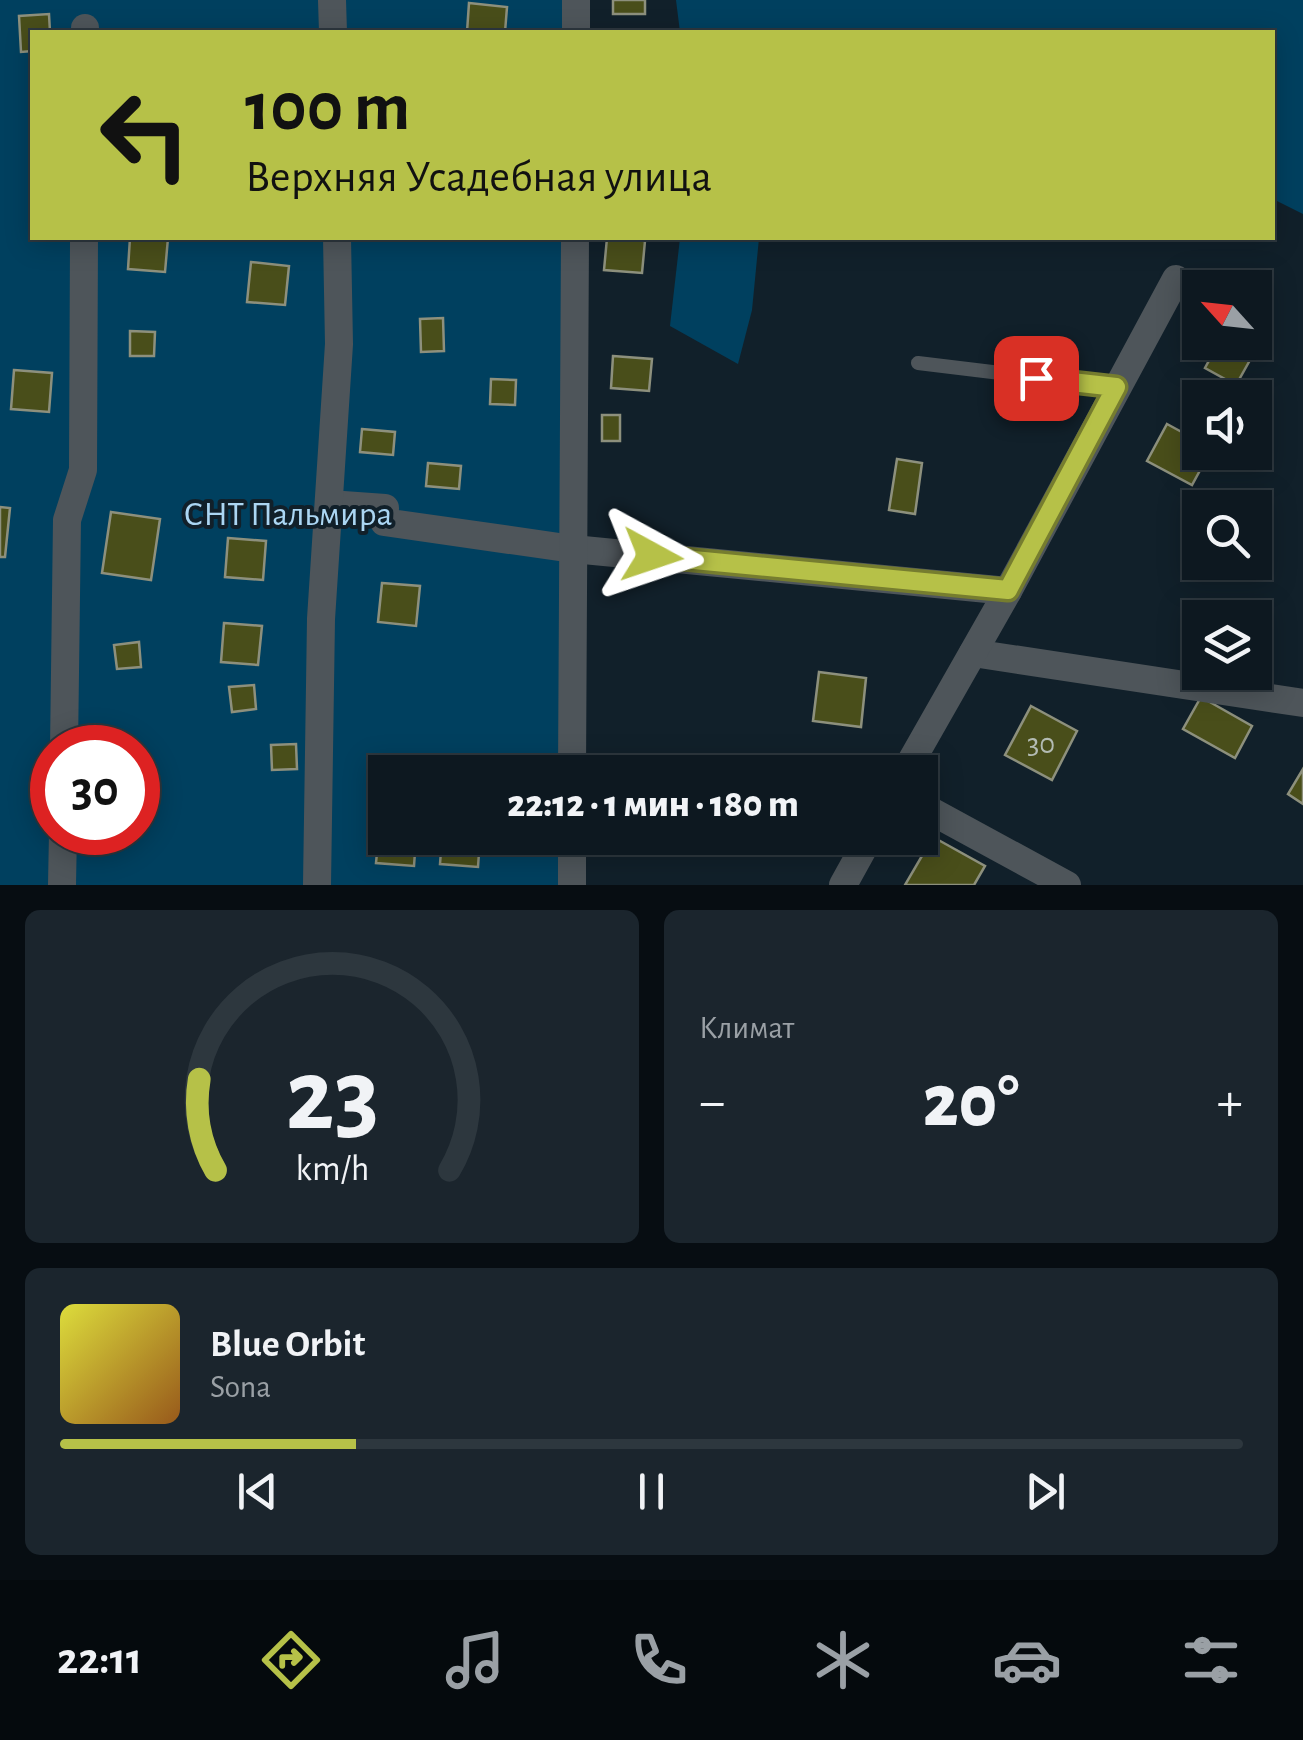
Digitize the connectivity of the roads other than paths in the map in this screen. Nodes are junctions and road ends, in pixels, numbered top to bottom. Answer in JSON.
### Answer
{"nodes":[{"id":1,"x":332,"y":0,"type":"edge"},
{"id":2,"x":576,"y":0,"type":"edge"},
{"id":3,"x":333,"y":30,"type":"edge"},
{"id":4,"x":576,"y":30,"type":"edge"},
{"id":5,"x":84,"y":240,"type":"edge"},
{"id":6,"x":337,"y":240,"type":"edge"},
{"id":7,"x":575,"y":240,"type":"edge"},
{"id":8,"x":1176,"y":279,"type":"dead end"},
{"id":9,"x":918,"y":363,"type":"dead end"},
{"id":10,"x":1116,"y":387,"type":"junction"},
{"id":11,"x":329,"y":504,"type":"junction"},
{"id":12,"x":573,"y":549,"type":"junction"},
{"id":13,"x":1008,"y":590,"type":"junction"},
{"id":14,"x":973,"y":653,"type":"junction"},
{"id":15,"x":1303,"y":703,"type":"edge"},
{"id":16,"x":64,"y":725,"type":"edge"},
{"id":17,"x":572,"y":755,"type":"edge"},
{"id":18,"x":915,"y":755,"type":"edge"},
{"id":19,"x":938,"y":815,"type":"edge"},
{"id":20,"x":63,"y":855,"type":"edge"},
{"id":21,"x":572,"y":855,"type":"edge"},
{"id":22,"x":860,"y":855,"type":"edge"},
{"id":23,"x":62,"y":885,"type":"edge"},
{"id":24,"x":317,"y":885,"type":"edge"},
{"id":25,"x":572,"y":885,"type":"edge"},
{"id":26,"x":843,"y":885,"type":"edge"},
{"id":27,"x":1067,"y":885,"type":"edge"}],
"edges":[{"from":1,"to":3,"type":"street"},
{"from":2,"to":4,"type":"street"},
{"from":5,"to":16,"type":"street"},
{"from":6,"to":11,"type":"street"},
{"from":7,"to":12,"type":"street"},
{"from":8,"to":10,"type":"street"},
{"from":9,"to":10,"type":"lane"},
{"from":10,"to":13,"type":"street"},
{"from":11,"to":12,"type":"street"},
{"from":11,"to":24,"type":"street"},
{"from":12,"to":13,"type":"street"},
{"from":12,"to":17,"type":"street"},
{"from":13,"to":14,"type":"street"},
{"from":14,"to":15,"type":"street"},
{"from":14,"to":18,"type":"street"},
{"from":19,"to":27,"type":"street"},
{"from":20,"to":23,"type":"street"},
{"from":21,"to":25,"type":"street"},
{"from":22,"to":26,"type":"street"}]}
